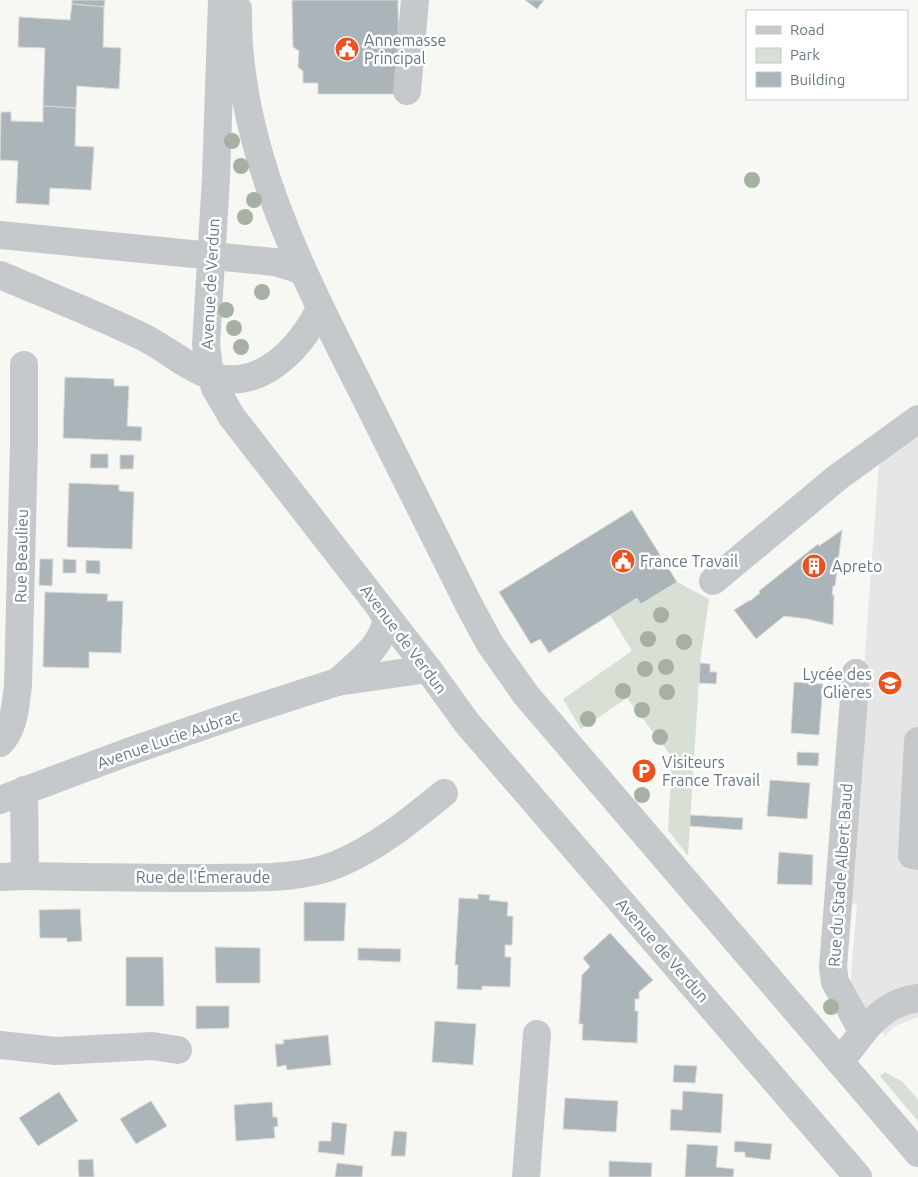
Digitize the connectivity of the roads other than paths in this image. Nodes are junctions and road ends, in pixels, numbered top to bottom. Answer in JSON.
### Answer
{"nodes":[{"id":1,"x":222,"y":0,"type":"edge"},
{"id":2,"x":238,"y":0,"type":"edge"},
{"id":3,"x":415,"y":0,"type":"edge"},
{"id":4,"x":407,"y":91,"type":"dead end"},
{"id":5,"x":0,"y":234,"type":"edge"},
{"id":6,"x":211,"y":256,"type":"junction"},
{"id":7,"x":303,"y":272,"type":"junction"},
{"id":8,"x":0,"y":275,"type":"edge"},
{"id":9,"x":320,"y":308,"type":"junction"},
{"id":10,"x":24,"y":365,"type":"dead end"},
{"id":11,"x":211,"y":376,"type":"junction"},
{"id":12,"x":918,"y":419,"type":"edge"},
{"id":13,"x":713,"y":580,"type":"dead end"},
{"id":14,"x":381,"y":609,"type":"junction"},
{"id":15,"x":428,"y":669,"type":"junction"},
{"id":16,"x":856,"y":673,"type":"dead end"},
{"id":17,"x":337,"y":682,"type":"junction"},
{"id":18,"x":918,"y":742,"type":"edge"},
{"id":19,"x":0,"y":743,"type":"edge"},
{"id":20,"x":444,"y":793,"type":"dead end"},
{"id":21,"x":12,"y":795,"type":"edge"},
{"id":22,"x":918,"y":856,"type":"edge"},
{"id":23,"x":12,"y":876,"type":"edge"},
{"id":24,"x":918,"y":998,"type":"edge"},
{"id":25,"x":863,"y":1032,"type":"junction"},
{"id":26,"x":537,"y":1034,"type":"dead end"},
{"id":27,"x":0,"y":1045,"type":"edge"},
{"id":28,"x":178,"y":1050,"type":"dead end"},
{"id":29,"x":840,"y":1062,"type":"junction"},
{"id":30,"x":918,"y":1153,"type":"edge"},
{"id":31,"x":846,"y":1170,"type":"edge"},
{"id":32,"x":526,"y":1177,"type":"edge"}],
"edges":[{"from":1,"to":6,"type":"street","name":"Avenue de Verdun"},
{"from":2,"to":7,"type":"street"},
{"from":3,"to":4,"type":"street"},
{"from":5,"to":6,"type":"street"},
{"from":6,"to":7,"type":"street"},
{"from":6,"to":11,"type":"street","name":"Avenue de Verdun"},
{"from":7,"to":9,"type":"street"},
{"from":8,"to":11,"type":"street"},
{"from":9,"to":11,"type":"street"},
{"from":9,"to":29,"type":"street"},
{"from":10,"to":19,"type":"street","name":"Rue Beaulieu"},
{"from":11,"to":14,"type":"street","name":"Avenue de Verdun"},
{"from":12,"to":13,"type":"street"},
{"from":14,"to":15,"type":"street","name":"Avenue de Verdun"},
{"from":14,"to":17,"type":"street","name":"Avenue Lucie Aubrac"},
{"from":15,"to":17,"type":"street","name":"Avenue Lucie Aubrac"},
{"from":15,"to":31,"type":"street","name":"Avenue de Verdun"},
{"from":16,"to":25,"type":"street","name":"Rue du Stade Albert Baud"},
{"from":17,"to":21,"type":"street","name":"Avenue Lucie Aubrac"},
{"from":18,"to":22,"type":"street"},
{"from":20,"to":23,"type":"street","name":"Rue de l'Émeraude"},
{"from":21,"to":23,"type":"street","name":"Rue de l'Émeraude"},
{"from":24,"to":25,"type":"street"},
{"from":25,"to":29,"type":"street"},
{"from":26,"to":32,"type":"street"},
{"from":27,"to":28,"type":"street"},
{"from":29,"to":30,"type":"street"}]}
